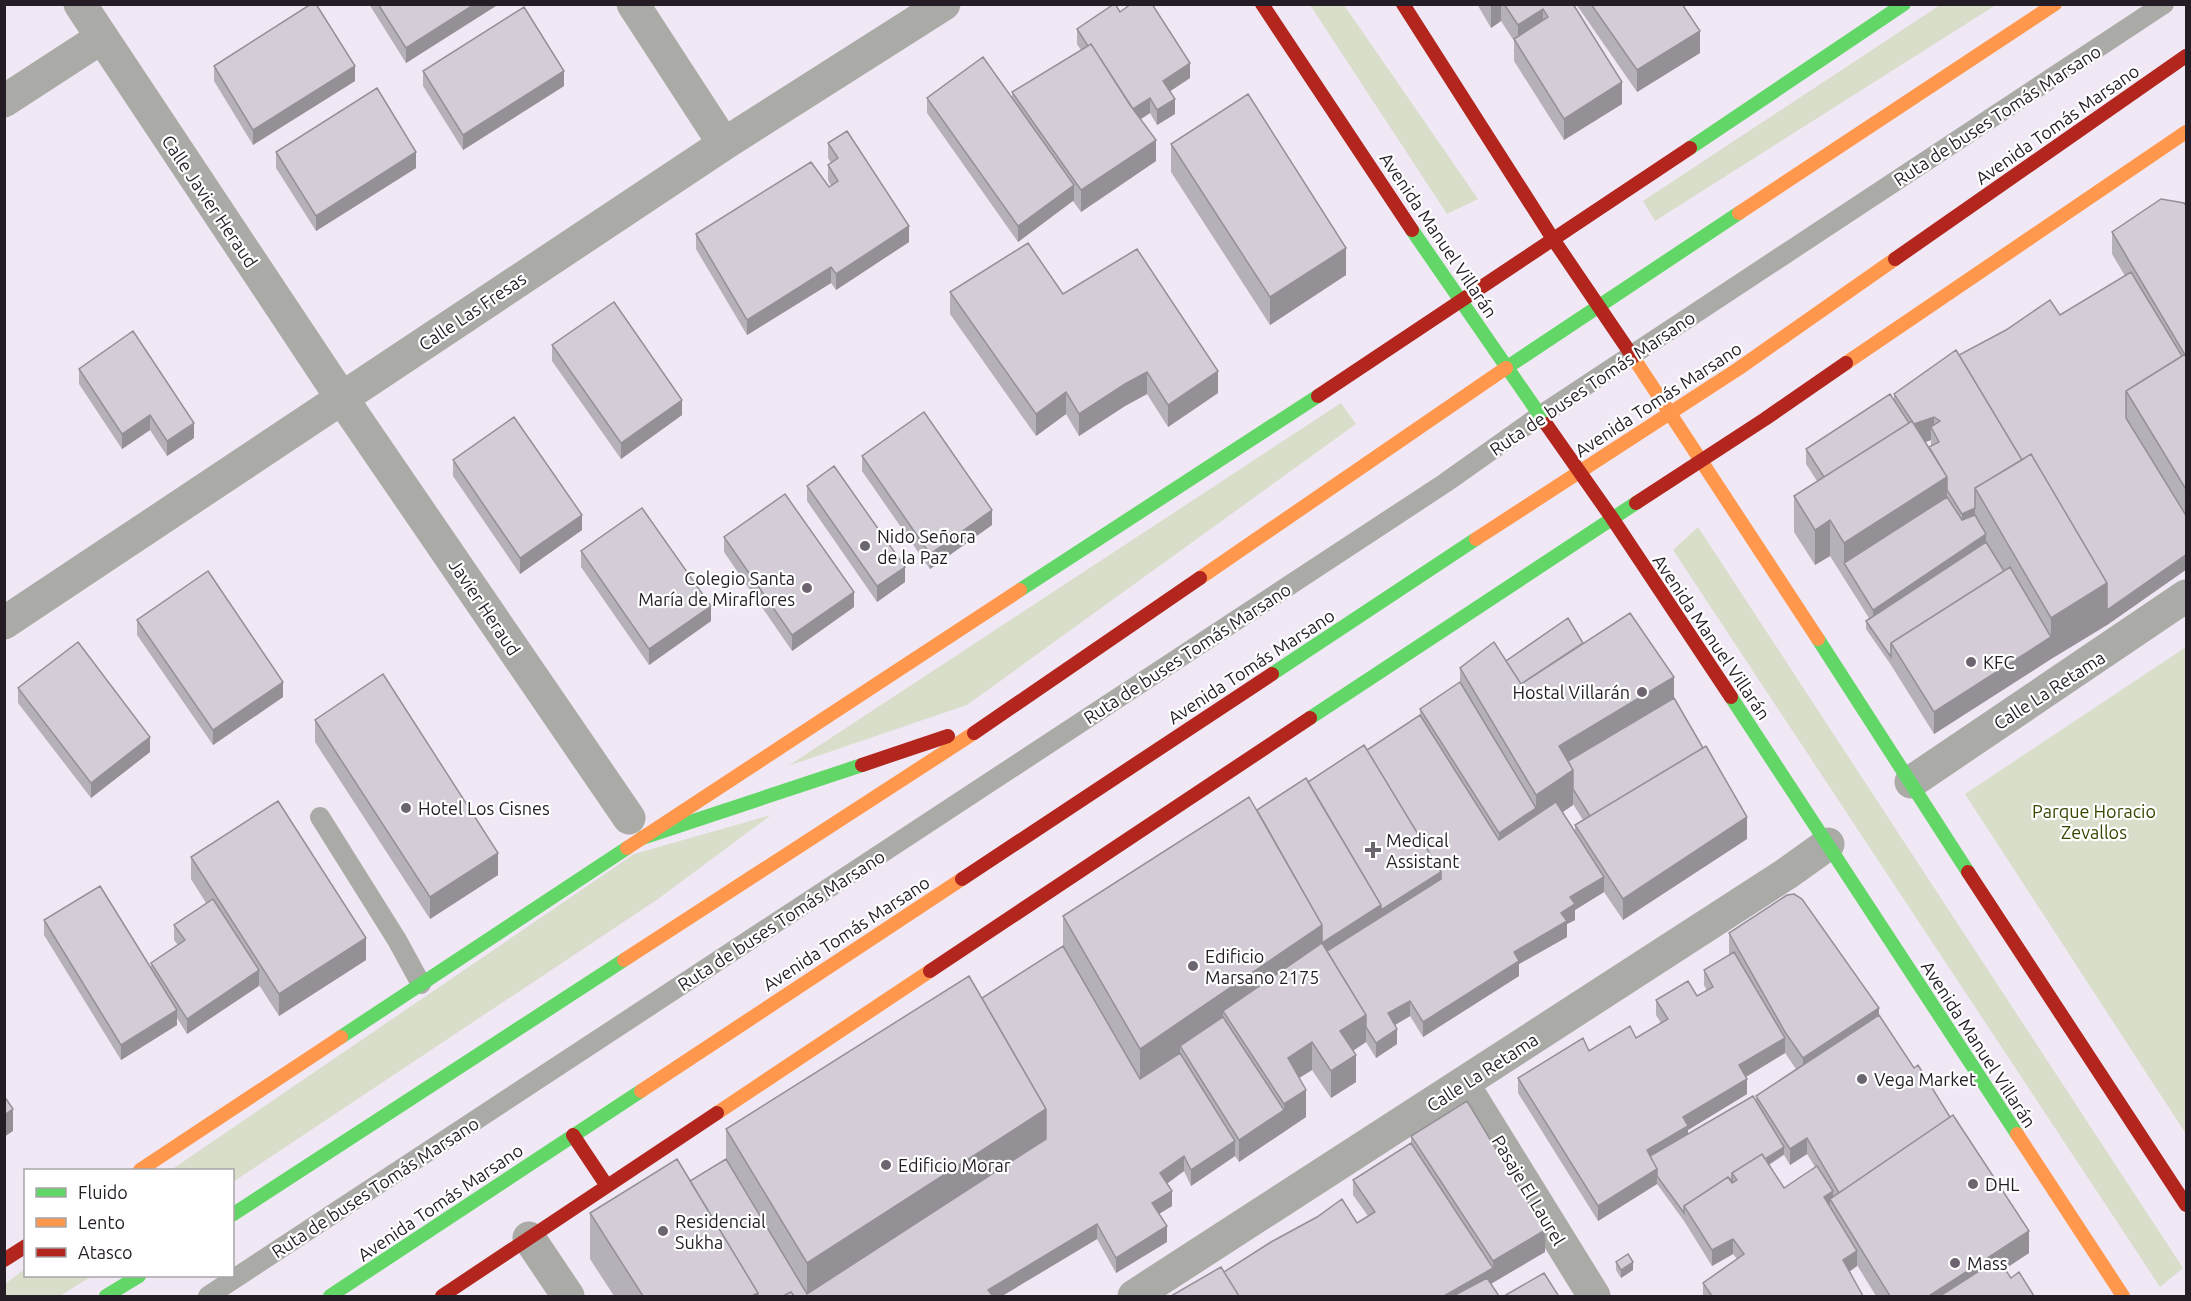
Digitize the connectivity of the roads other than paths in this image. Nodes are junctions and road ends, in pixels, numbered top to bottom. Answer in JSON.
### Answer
{"nodes":[{"id":1,"x":80,"y":4,"type":"edge"},
{"id":2,"x":633,"y":4,"type":"edge"},
{"id":3,"x":944,"y":4,"type":"edge"},
{"id":4,"x":1262,"y":4,"type":"edge"},
{"id":5,"x":1403,"y":4,"type":"edge"},
{"id":6,"x":1904,"y":4,"type":"edge"},
{"id":7,"x":2055,"y":4,"type":"edge"},
{"id":8,"x":2164,"y":4,"type":"edge"},
{"id":9,"x":101,"y":38,"type":"junction"},
{"id":10,"x":2187,"y":56,"type":"edge"},
{"id":11,"x":4,"y":101,"type":"edge"},
{"id":12,"x":2183,"y":143,"type":"edge"},
{"id":13,"x":724,"y":144,"type":"junction"},
{"id":14,"x":1553,"y":239,"type":"junction"},
{"id":15,"x":1461,"y":302,"type":"junction"},
{"id":16,"x":1598,"y":307,"type":"junction"},
{"id":17,"x":1632,"y":357,"type":"junction"},
{"id":18,"x":1508,"y":367,"type":"junction"},
{"id":19,"x":341,"y":397,"type":"junction"},
{"id":20,"x":1670,"y":413,"type":"junction"},
{"id":21,"x":1541,"y":415,"type":"junction"},
{"id":22,"x":1700,"y":459,"type":"junction"},
{"id":23,"x":1580,"y":472,"type":"junction"},
{"id":24,"x":1612,"y":518,"type":"junction"},
{"id":25,"x":2187,"y":596,"type":"edge"},
{"id":26,"x":4,"y":623,"type":"edge"},
{"id":27,"x":992,"y":721,"type":"junction"},
{"id":28,"x":1911,"y":782,"type":"junction"},
{"id":29,"x":320,"y":817,"type":"dead end"},
{"id":30,"x":635,"y":828,"type":"junction"},
{"id":31,"x":1828,"y":844,"type":"junction"},
{"id":32,"x":421,"y":984,"type":"junction"},
{"id":33,"x":1463,"y":1084,"type":"junction"},
{"id":34,"x":573,"y":1135,"type":"junction"},
{"id":35,"x":142,"y":1169,"type":"edge"},
{"id":36,"x":608,"y":1186,"type":"junction"},
{"id":37,"x":2187,"y":1205,"type":"edge"},
{"id":38,"x":234,"y":1214,"type":"edge"},
{"id":39,"x":529,"y":1238,"type":"junction"},
{"id":40,"x":24,"y":1247,"type":"edge"},
{"id":41,"x":4,"y":1260,"type":"edge"},
{"id":42,"x":136,"y":1277,"type":"edge"},
{"id":43,"x":106,"y":1296,"type":"edge"},
{"id":44,"x":208,"y":1296,"type":"edge"},
{"id":45,"x":330,"y":1296,"type":"edge"},
{"id":46,"x":442,"y":1296,"type":"edge"},
{"id":47,"x":568,"y":1296,"type":"edge"},
{"id":48,"x":1134,"y":1296,"type":"edge"},
{"id":49,"x":1594,"y":1296,"type":"edge"},
{"id":50,"x":2122,"y":1296,"type":"edge"}],
"edges":[{"from":1,"to":9,"type":"street","name":"Calle Javier Heraud"},
{"from":2,"to":13,"type":"street"},
{"from":3,"to":13,"type":"street","name":"Calle Las Fresas"},
{"from":4,"to":15,"type":"main road","name":"Avenida Manuel Villarán"},
{"from":5,"to":14,"type":"main road"},
{"from":6,"to":14,"type":"main road"},
{"from":7,"to":16,"type":"main road"},
{"from":8,"to":17,"type":"lane","name":"Ruta de buses Tomás Marsano"},
{"from":9,"to":11,"type":"street"},
{"from":9,"to":19,"type":"street","name":"Calle Javier Heraud"},
{"from":10,"to":20,"type":"main road","name":"Avenida Tomás Marsano"},
{"from":12,"to":22,"type":"main road"},
{"from":13,"to":19,"type":"street","name":"Calle Las Fresas"},
{"from":14,"to":15,"type":"main road"},
{"from":14,"to":16,"type":"main road"},
{"from":15,"to":18,"type":"main road","name":"Avenida Manuel Villarán"},
{"from":15,"to":30,"type":"main road"},
{"from":16,"to":17,"type":"main road"},
{"from":16,"to":18,"type":"main road"},
{"from":17,"to":20,"type":"main road"},
{"from":17,"to":21,"type":"lane","name":"Ruta de buses Tomás Marsano"},
{"from":18,"to":21,"type":"main road","name":"Avenida Manuel Villarán"},
{"from":18,"to":27,"type":"main road"},
{"from":19,"to":26,"type":"street","name":"Calle Las Fresas"},
{"from":19,"to":30,"type":"street","name":"Javier Heraud"},
{"from":20,"to":22,"type":"main road"},
{"from":20,"to":23,"type":"main road","name":"Avenida Tomás Marsano"},
{"from":21,"to":23,"type":"main road","name":"Avenida Manuel Villarán"},
{"from":21,"to":44,"type":"lane","name":"Ruta de buses Tomás Marsano"},
{"from":22,"to":24,"type":"main road"},
{"from":22,"to":28,"type":"main road"},
{"from":23,"to":24,"type":"main road","name":"Avenida Manuel Villarán"},
{"from":23,"to":34,"type":"main road","name":"Avenida Tomás Marsano"},
{"from":24,"to":31,"type":"main road","name":"Avenida Manuel Villarán"},
{"from":24,"to":36,"type":"main road"},
{"from":25,"to":28,"type":"street","name":"Calle La Retama"},
{"from":27,"to":30,"type":"main road"},
{"from":27,"to":38,"type":"main road"},
{"from":28,"to":37,"type":"main road"},
{"from":29,"to":32,"type":"lane"},
{"from":30,"to":32,"type":"main road"},
{"from":31,"to":33,"type":"street","name":"Calle La Retama"},
{"from":31,"to":50,"type":"main road","name":"Avenida Manuel Villarán"},
{"from":32,"to":35,"type":"main road"},
{"from":33,"to":48,"type":"street","name":"Calle La Retama"},
{"from":33,"to":49,"type":"street","name":"Pasaje El Laurel"},
{"from":34,"to":36,"type":"main road"},
{"from":34,"to":45,"type":"main road","name":"Avenida Tomás Marsano"},
{"from":36,"to":39,"type":"main road"},
{"from":39,"to":46,"type":"main road"},
{"from":39,"to":47,"type":"street"},
{"from":40,"to":41,"type":"main road"},
{"from":42,"to":43,"type":"main road"}]}
